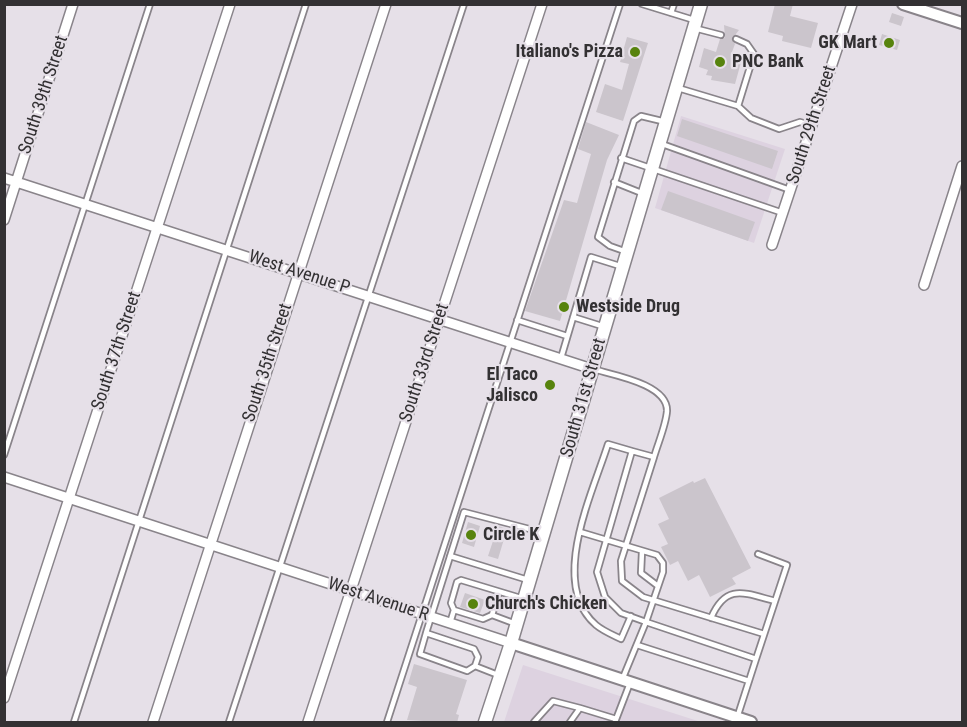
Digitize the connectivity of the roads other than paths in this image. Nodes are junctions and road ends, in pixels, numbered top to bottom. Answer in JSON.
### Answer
{"nodes":[{"id":1,"x":73,"y":4,"type":"edge"},
{"id":2,"x":150,"y":4,"type":"edge"},
{"id":3,"x":230,"y":4,"type":"edge"},
{"id":4,"x":306,"y":4,"type":"edge"},
{"id":5,"x":386,"y":4,"type":"edge"},
{"id":6,"x":464,"y":4,"type":"edge"},
{"id":7,"x":542,"y":4,"type":"edge"},
{"id":8,"x":620,"y":4,"type":"edge"},
{"id":9,"x":642,"y":4,"type":"edge"},
{"id":10,"x":674,"y":4,"type":"edge"},
{"id":11,"x":701,"y":4,"type":"edge"},
{"id":12,"x":852,"y":4,"type":"edge"},
{"id":13,"x":903,"y":4,"type":"edge"},
{"id":14,"x":932,"y":9,"type":"edge"},
{"id":15,"x":671,"y":13,"type":"junction"},
{"id":16,"x":963,"y":23,"type":"edge"},
{"id":17,"x":695,"y":24,"type":"junction"},
{"id":18,"x":721,"y":35,"type":"dead end"},
{"id":19,"x":736,"y":39,"type":"dead end"},
{"id":20,"x":676,"y":88,"type":"junction"},
{"id":21,"x":738,"y":106,"type":"junction"},
{"id":22,"x":666,"y":122,"type":"junction"},
{"id":23,"x":812,"y":126,"type":"junction"},
{"id":24,"x":659,"y":143,"type":"junction"},
{"id":25,"x":621,"y":158,"type":"junction"},
{"id":26,"x":963,"y":166,"type":"edge"},
{"id":27,"x":652,"y":170,"type":"junction"},
{"id":28,"x":4,"y":178,"type":"edge"},
{"id":29,"x":17,"y":182,"type":"junction"},
{"id":30,"x":614,"y":182,"type":"junction"},
{"id":31,"x":791,"y":190,"type":"junction"},
{"id":32,"x":644,"y":194,"type":"junction"},
{"id":33,"x":86,"y":204,"type":"junction"},
{"id":34,"x":783,"y":213,"type":"junction"},
{"id":35,"x":4,"y":220,"type":"edge"},
{"id":36,"x":158,"y":227,"type":"junction"},
{"id":37,"x":772,"y":245,"type":"dead end"},
{"id":38,"x":226,"y":249,"type":"junction"},
{"id":39,"x":627,"y":252,"type":"junction"},
{"id":40,"x":622,"y":267,"type":"junction"},
{"id":41,"x":298,"y":272,"type":"junction"},
{"id":42,"x":924,"y":285,"type":"dead end"},
{"id":43,"x":368,"y":296,"type":"junction"},
{"id":44,"x":573,"y":317,"type":"junction"},
{"id":45,"x":440,"y":319,"type":"junction"},
{"id":46,"x":517,"y":320,"type":"junction"},
{"id":47,"x":605,"y":327,"type":"junction"},
{"id":48,"x":567,"y":336,"type":"junction"},
{"id":49,"x":510,"y":342,"type":"junction"},
{"id":50,"x":561,"y":358,"type":"junction"},
{"id":51,"x":592,"y":369,"type":"junction"},
{"id":52,"x":632,"y":451,"type":"junction"},
{"id":53,"x":4,"y":454,"type":"edge"},
{"id":54,"x":654,"y":457,"type":"junction"},
{"id":55,"x":4,"y":477,"type":"edge"},
{"id":56,"x":69,"y":499,"type":"junction"},
{"id":57,"x":139,"y":520,"type":"junction"},
{"id":58,"x":580,"y":532,"type":"junction"},
{"id":59,"x":544,"y":533,"type":"junction"},
{"id":60,"x":605,"y":539,"type":"junction"},
{"id":61,"x":210,"y":543,"type":"junction"},
{"id":62,"x":626,"y":546,"type":"junction"},
{"id":63,"x":642,"y":551,"type":"junction"},
{"id":64,"x":758,"y":554,"type":"dead end"},
{"id":65,"x":450,"y":556,"type":"junction"},
{"id":66,"x":280,"y":567,"type":"junction"},
{"id":67,"x":530,"y":580,"type":"junction"},
{"id":68,"x":658,"y":586,"type":"junction"},
{"id":69,"x":351,"y":591,"type":"junction"},
{"id":70,"x":499,"y":591,"type":"junction"},
{"id":71,"x":524,"y":599,"type":"junction"},
{"id":72,"x":653,"y":600,"type":"junction"},
{"id":73,"x":775,"y":601,"type":"junction"},
{"id":74,"x":454,"y":610,"type":"junction"},
{"id":75,"x":492,"y":615,"type":"junction"},
{"id":76,"x":426,"y":616,"type":"junction"},
{"id":77,"x":631,"y":616,"type":"junction"},
{"id":78,"x":711,"y":618,"type":"junction"},
{"id":79,"x":646,"y":622,"type":"junction"},
{"id":80,"x":450,"y":623,"type":"junction"},
{"id":81,"x":517,"y":624,"type":"junction"},
{"id":82,"x":426,"y":633,"type":"junction"},
{"id":83,"x":764,"y":634,"type":"junction"},
{"id":84,"x":511,"y":643,"type":"junction"},
{"id":85,"x":637,"y":645,"type":"junction"},
{"id":86,"x":756,"y":659,"type":"junction"},
{"id":87,"x":475,"y":666,"type":"junction"},
{"id":88,"x":500,"y":676,"type":"junction"},
{"id":89,"x":626,"y":681,"type":"junction"},
{"id":90,"x":749,"y":681,"type":"junction"},
{"id":91,"x":4,"y":699,"type":"edge"},
{"id":92,"x":580,"y":708,"type":"junction"},
{"id":93,"x":737,"y":718,"type":"junction"},
{"id":94,"x":616,"y":721,"type":"edge"},
{"id":95,"x":74,"y":723,"type":"edge"},
{"id":96,"x":153,"y":723,"type":"edge"},
{"id":97,"x":229,"y":723,"type":"edge"},
{"id":98,"x":309,"y":723,"type":"edge"},
{"id":99,"x":387,"y":723,"type":"edge"},
{"id":100,"x":485,"y":723,"type":"edge"},
{"id":101,"x":534,"y":723,"type":"edge"},
{"id":102,"x":570,"y":723,"type":"edge"},
{"id":103,"x":751,"y":723,"type":"edge"}],
"edges":[{"from":1,"to":29,"type":"street","name":"South 39th Street"},
{"from":2,"to":33,"type":"lane"},
{"from":3,"to":36,"type":"street","name":"South 37th Street"},
{"from":4,"to":38,"type":"lane"},
{"from":5,"to":41,"type":"street","name":"South 35th Street"},
{"from":6,"to":43,"type":"lane"},
{"from":7,"to":45,"type":"street","name":"South 33rd Street"},
{"from":8,"to":46,"type":"lane"},
{"from":9,"to":15,"type":"lane"},
{"from":10,"to":15,"type":"lane"},
{"from":11,"to":17,"type":"main road","name":"South 31st Street"},
{"from":12,"to":23,"type":"street","name":"South 29th Street"},
{"from":13,"to":14,"type":"street"},
{"from":14,"to":16,"type":"street"},
{"from":15,"to":17,"type":"lane"},
{"from":17,"to":18,"type":"lane"},
{"from":17,"to":20,"type":"main road","name":"South 31st Street"},
{"from":19,"to":21,"type":"lane"},
{"from":20,"to":21,"type":"lane"},
{"from":20,"to":22,"type":"main road","name":"South 31st Street"},
{"from":21,"to":23,"type":"lane"},
{"from":22,"to":24,"type":"main road","name":"South 31st Street"},
{"from":22,"to":25,"type":"lane"},
{"from":23,"to":31,"type":"street","name":"South 29th Street"},
{"from":24,"to":27,"type":"main road","name":"South 31st Street"},
{"from":24,"to":31,"type":"lane"},
{"from":25,"to":27,"type":"lane"},
{"from":25,"to":30,"type":"lane"},
{"from":26,"to":42,"type":"street"},
{"from":27,"to":32,"type":"main road","name":"South 31st Street"},
{"from":27,"to":34,"type":"lane"},
{"from":28,"to":29,"type":"street","name":"West Avenue P"},
{"from":29,"to":33,"type":"street","name":"West Avenue P"},
{"from":29,"to":35,"type":"street","name":"South 39th Street"},
{"from":30,"to":32,"type":"lane"},
{"from":30,"to":39,"type":"lane"},
{"from":31,"to":34,"type":"street","name":"South 29th Street"},
{"from":32,"to":39,"type":"main road","name":"South 31st Street"},
{"from":33,"to":36,"type":"street","name":"West Avenue P"},
{"from":33,"to":53,"type":"lane"},
{"from":34,"to":37,"type":"street","name":"South 29th Street"},
{"from":36,"to":38,"type":"street","name":"West Avenue P"},
{"from":36,"to":56,"type":"street","name":"South 37th Street"},
{"from":38,"to":41,"type":"street","name":"West Avenue P"},
{"from":38,"to":57,"type":"lane"},
{"from":39,"to":40,"type":"main road","name":"South 31st Street"},
{"from":40,"to":44,"type":"lane"},
{"from":40,"to":47,"type":"main road","name":"South 31st Street"},
{"from":41,"to":43,"type":"street","name":"West Avenue P"},
{"from":41,"to":61,"type":"street","name":"South 35th Street"},
{"from":43,"to":45,"type":"street","name":"West Avenue P"},
{"from":43,"to":66,"type":"lane"},
{"from":44,"to":47,"type":"lane"},
{"from":44,"to":48,"type":"lane"},
{"from":45,"to":49,"type":"street","name":"West Avenue P"},
{"from":45,"to":69,"type":"street","name":"South 33rd Street"},
{"from":46,"to":48,"type":"lane"},
{"from":46,"to":49,"type":"lane"},
{"from":47,"to":51,"type":"main road","name":"South 31st Street"},
{"from":48,"to":50,"type":"lane"},
{"from":49,"to":50,"type":"street","name":"West Avenue P"},
{"from":49,"to":76,"type":"lane"},
{"from":50,"to":51,"type":"street","name":"West Avenue P"},
{"from":51,"to":54,"type":"lane"},
{"from":51,"to":59,"type":"main road","name":"South 31st Street"},
{"from":52,"to":54,"type":"lane"},
{"from":52,"to":58,"type":"lane"},
{"from":52,"to":60,"type":"lane"},
{"from":54,"to":62,"type":"lane"},
{"from":55,"to":56,"type":"street","name":"West Avenue R"},
{"from":56,"to":57,"type":"street","name":"West Avenue R"},
{"from":56,"to":91,"type":"street","name":"South 37th Street"},
{"from":57,"to":61,"type":"street","name":"West Avenue R"},
{"from":57,"to":95,"type":"lane"},
{"from":58,"to":60,"type":"lane"},
{"from":58,"to":77,"type":"lane"},
{"from":59,"to":65,"type":"lane"},
{"from":59,"to":67,"type":"main road","name":"South 31st Street"},
{"from":60,"to":62,"type":"lane"},
{"from":60,"to":77,"type":"lane"},
{"from":61,"to":66,"type":"street","name":"West Avenue R"},
{"from":61,"to":96,"type":"street","name":"South 35th Street"},
{"from":62,"to":63,"type":"lane"},
{"from":62,"to":72,"type":"lane"},
{"from":63,"to":68,"type":"lane"},
{"from":63,"to":68,"type":"lane"},
{"from":64,"to":73,"type":"lane"},
{"from":65,"to":67,"type":"lane"},
{"from":65,"to":76,"type":"lane"},
{"from":66,"to":69,"type":"street","name":"West Avenue R"},
{"from":66,"to":97,"type":"lane"},
{"from":67,"to":71,"type":"main road","name":"South 31st Street"},
{"from":68,"to":72,"type":"lane"},
{"from":69,"to":76,"type":"street","name":"West Avenue R"},
{"from":69,"to":98,"type":"street","name":"South 33rd Street"},
{"from":70,"to":71,"type":"lane"},
{"from":70,"to":74,"type":"lane"},
{"from":70,"to":75,"type":"lane"},
{"from":71,"to":81,"type":"main road","name":"South 31st Street"},
{"from":72,"to":78,"type":"lane"},
{"from":72,"to":79,"type":"lane"},
{"from":73,"to":78,"type":"lane"},
{"from":73,"to":83,"type":"lane"},
{"from":74,"to":75,"type":"lane"},
{"from":74,"to":80,"type":"lane"},
{"from":75,"to":81,"type":"lane"},
{"from":76,"to":80,"type":"street","name":"West Avenue R"},
{"from":76,"to":82,"type":"lane"},
{"from":76,"to":99,"type":"lane"},
{"from":77,"to":79,"type":"lane"},
{"from":78,"to":83,"type":"lane"},
{"from":79,"to":85,"type":"lane"},
{"from":79,"to":86,"type":"lane"},
{"from":80,"to":84,"type":"street","name":"West Avenue R"},
{"from":81,"to":84,"type":"main road","name":"South 31st Street"},
{"from":82,"to":87,"type":"lane"},
{"from":82,"to":87,"type":"lane"},
{"from":83,"to":86,"type":"lane"},
{"from":84,"to":88,"type":"main road","name":"South 31st Street"},
{"from":84,"to":89,"type":"street","name":"West Avenue R"},
{"from":85,"to":89,"type":"lane"},
{"from":85,"to":90,"type":"lane"},
{"from":86,"to":90,"type":"lane"},
{"from":87,"to":88,"type":"lane"},
{"from":88,"to":100,"type":"main road","name":"South 31st Street"},
{"from":89,"to":93,"type":"street","name":"West Avenue R"},
{"from":89,"to":94,"type":"lane"},
{"from":90,"to":93,"type":"lane"},
{"from":92,"to":94,"type":"lane"},
{"from":92,"to":101,"type":"lane"},
{"from":92,"to":102,"type":"lane"},
{"from":93,"to":103,"type":"street","name":"West Avenue R"}]}
